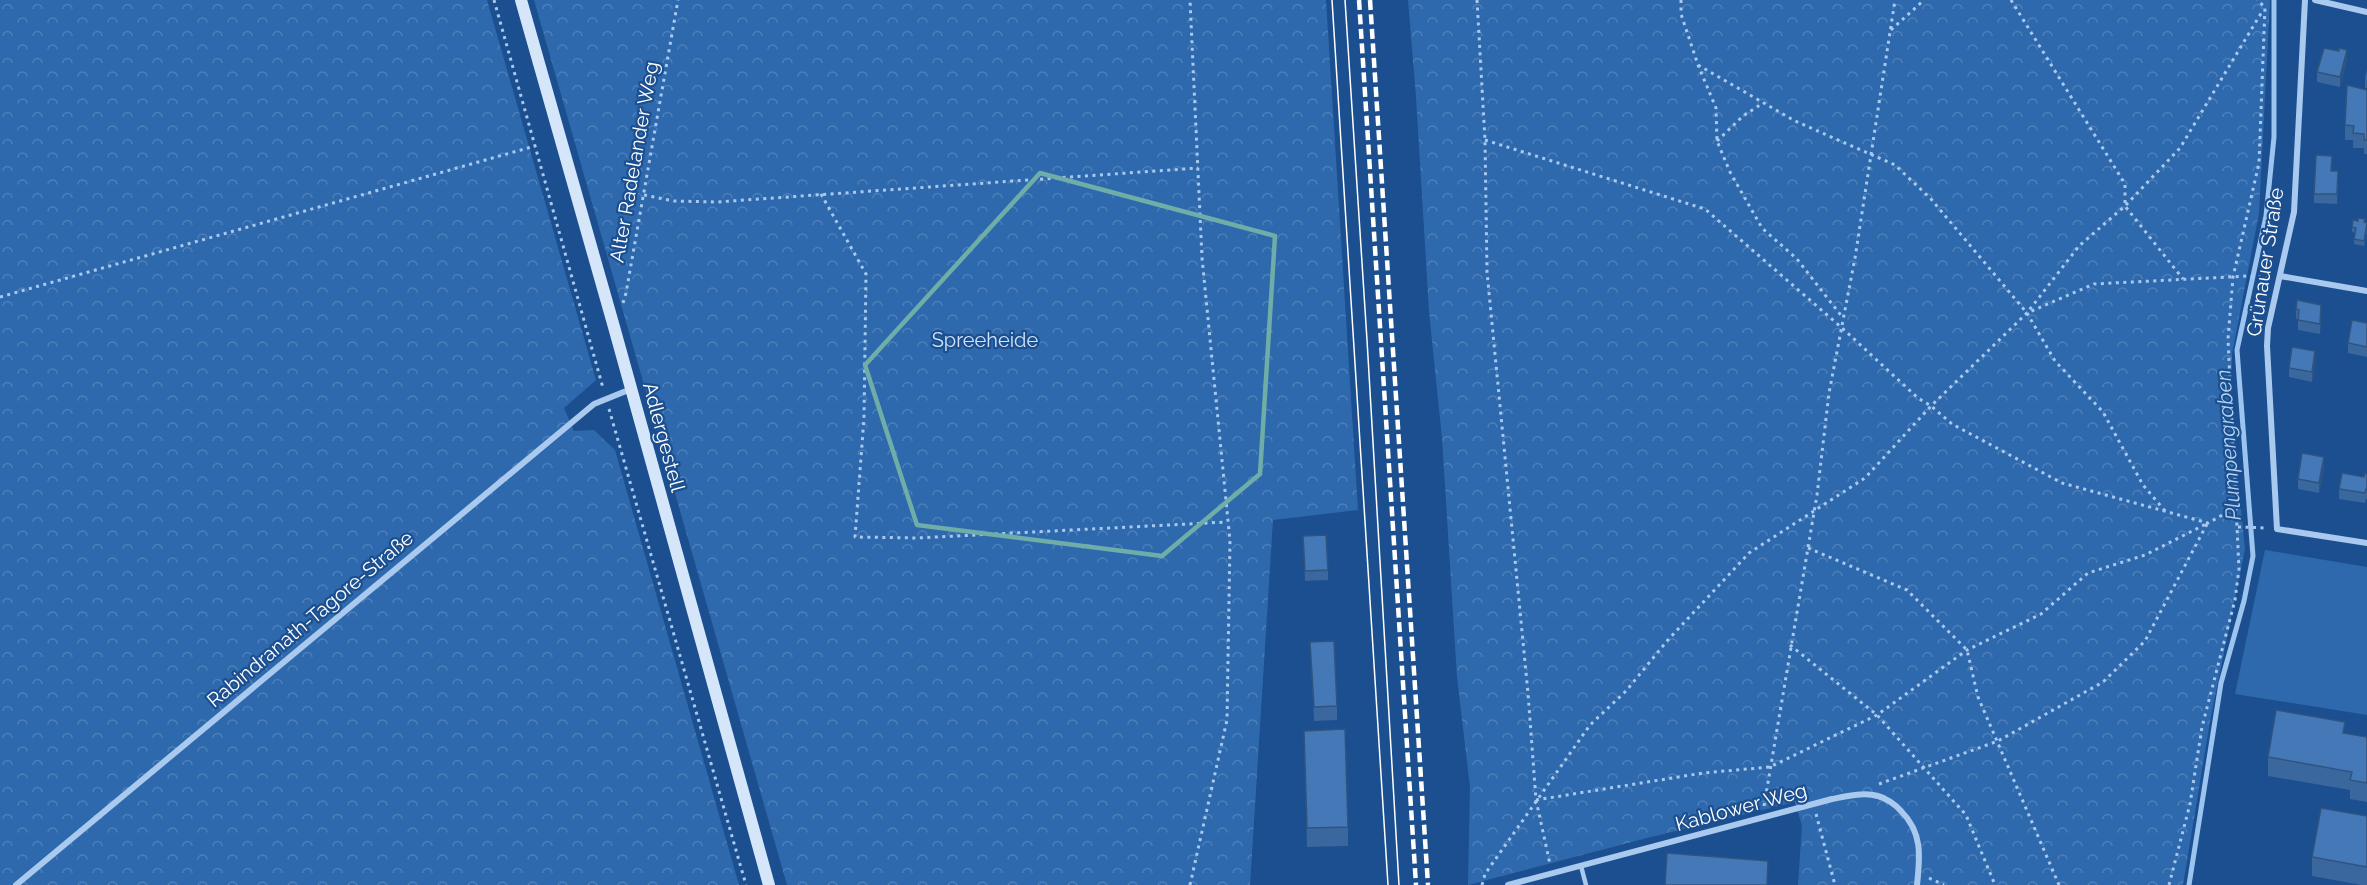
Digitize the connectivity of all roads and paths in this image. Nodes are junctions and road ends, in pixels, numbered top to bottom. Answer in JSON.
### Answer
{"nodes":[{"id":1,"x":494,"y":0,"type":"edge"},
{"id":2,"x":521,"y":0,"type":"edge"},
{"id":3,"x":678,"y":0,"type":"edge"},
{"id":4,"x":1190,"y":0,"type":"edge"},
{"id":5,"x":1477,"y":0,"type":"edge"},
{"id":6,"x":1681,"y":0,"type":"edge"},
{"id":7,"x":1895,"y":0,"type":"edge"},
{"id":8,"x":1924,"y":0,"type":"edge"},
{"id":9,"x":2011,"y":0,"type":"edge"},
{"id":10,"x":2257,"y":0,"type":"edge"},
{"id":11,"x":2305,"y":0,"type":"edge"},
{"id":12,"x":2315,"y":0,"type":"edge"},
{"id":13,"x":2352,"y":0,"type":"edge"},
{"id":14,"x":2265,"y":7,"type":"junction"},
{"id":15,"x":2350,"y":8,"type":"junction"},
{"id":16,"x":2367,"y":12,"type":"edge"},
{"id":17,"x":1890,"y":31,"type":"junction"},
{"id":18,"x":1698,"y":65,"type":"junction"},
{"id":19,"x":1763,"y":103,"type":"junction"},
{"id":20,"x":1485,"y":140,"type":"junction"},
{"id":21,"x":1717,"y":141,"type":"junction"},
{"id":22,"x":535,"y":146,"type":"junction"},
{"id":23,"x":1870,"y":156,"type":"junction"},
{"id":24,"x":1198,"y":168,"type":"junction"},
{"id":25,"x":821,"y":194,"type":"junction"},
{"id":26,"x":644,"y":195,"type":"junction"},
{"id":27,"x":2125,"y":206,"type":"junction"},
{"id":28,"x":2280,"y":276,"type":"junction"},
{"id":29,"x":2233,"y":277,"type":"junction"},
{"id":30,"x":2264,"y":278,"type":"dead end"},
{"id":31,"x":2183,"y":279,"type":"junction"},
{"id":32,"x":2367,"y":291,"type":"edge"},
{"id":33,"x":0,"y":297,"type":"edge"},
{"id":34,"x":2027,"y":314,"type":"junction"},
{"id":35,"x":1844,"y":318,"type":"junction"},
{"id":36,"x":614,"y":327,"type":"junction"},
{"id":37,"x":1841,"y":327,"type":"junction"},
{"id":38,"x":631,"y":389,"type":"junction"},
{"id":39,"x":606,"y":397,"type":"junction"},
{"id":40,"x":1931,"y":406,"type":"junction"},
{"id":41,"x":2235,"y":508,"type":"junction"},
{"id":42,"x":1815,"y":509,"type":"junction"},
{"id":43,"x":2167,"y":512,"type":"junction"},
{"id":44,"x":1228,"y":522,"type":"junction"},
{"id":45,"x":2208,"y":523,"type":"junction"},
{"id":46,"x":2238,"y":527,"type":"junction"},
{"id":47,"x":2254,"y":527,"type":"dead end"},
{"id":48,"x":2367,"y":543,"type":"edge"},
{"id":49,"x":1808,"y":548,"type":"junction"},
{"id":50,"x":1790,"y":645,"type":"junction"},
{"id":51,"x":1967,"y":650,"type":"junction"},
{"id":52,"x":1877,"y":715,"type":"junction"},
{"id":53,"x":1998,"y":741,"type":"junction"},
{"id":54,"x":1770,"y":767,"type":"junction"},
{"id":55,"x":1924,"y":768,"type":"junction"},
{"id":56,"x":1852,"y":795,"type":"junction"},
{"id":57,"x":1536,"y":800,"type":"junction"},
{"id":58,"x":1813,"y":805,"type":"junction"},
{"id":59,"x":1765,"y":818,"type":"junction"},
{"id":60,"x":1581,"y":866,"type":"junction"},
{"id":61,"x":1918,"y":872,"type":"junction"},
{"id":62,"x":1552,"y":873,"type":"junction"},
{"id":63,"x":16,"y":885,"type":"edge"},
{"id":64,"x":746,"y":885,"type":"edge"},
{"id":65,"x":769,"y":885,"type":"edge"},
{"id":66,"x":1190,"y":885,"type":"edge"},
{"id":67,"x":1482,"y":885,"type":"edge"},
{"id":68,"x":1508,"y":885,"type":"edge"},
{"id":69,"x":1586,"y":885,"type":"edge"},
{"id":70,"x":1835,"y":885,"type":"edge"},
{"id":71,"x":1917,"y":885,"type":"edge"},
{"id":72,"x":1944,"y":885,"type":"edge"},
{"id":73,"x":1995,"y":885,"type":"edge"},
{"id":74,"x":2059,"y":885,"type":"edge"},
{"id":75,"x":2169,"y":885,"type":"edge"}],
"edges":[{"from":1,"to":22,"type":"path"},
{"from":2,"to":36,"type":"main road","name":"Adlergestell"},
{"from":3,"to":26,"type":"path","name":"Alter Radelander Weg"},
{"from":4,"to":24,"type":"path"},
{"from":5,"to":20,"type":"path"},
{"from":6,"to":18,"type":"path"},
{"from":7,"to":17,"type":"path"},
{"from":8,"to":17,"type":"path"},
{"from":9,"to":27,"type":"path"},
{"from":10,"to":14,"type":"path"},
{"from":11,"to":28,"type":"street","name":"Grünauer Straße"},
{"from":12,"to":15,"type":"street"},
{"from":13,"to":15,"type":"street"},
{"from":14,"to":27,"type":"path"},
{"from":14,"to":29,"type":"path"},
{"from":15,"to":16,"type":"street"},
{"from":17,"to":23,"type":"path"},
{"from":18,"to":19,"type":"path"},
{"from":18,"to":21,"type":"path"},
{"from":19,"to":21,"type":"path"},
{"from":19,"to":23,"type":"path"},
{"from":20,"to":37,"type":"path"},
{"from":20,"to":57,"type":"path"},
{"from":21,"to":35,"type":"path"},
{"from":22,"to":33,"type":"path"},
{"from":22,"to":39,"type":"path"},
{"from":23,"to":34,"type":"path"},
{"from":23,"to":35,"type":"path"},
{"from":24,"to":25,"type":"path"},
{"from":24,"to":44,"type":"path"},
{"from":25,"to":26,"type":"path"},
{"from":25,"to":44,"type":"path"},
{"from":26,"to":36,"type":"path","name":"Alter Radelander Weg"},
{"from":27,"to":31,"type":"path"},
{"from":27,"to":34,"type":"path"},
{"from":28,"to":32,"type":"street"},
{"from":28,"to":48,"type":"street","name":"Grünauer Straße"},
{"from":29,"to":30,"type":"path"},
{"from":29,"to":31,"type":"path"},
{"from":29,"to":41,"type":"path"},
{"from":31,"to":34,"type":"path"},
{"from":34,"to":40,"type":"path"},
{"from":34,"to":43,"type":"path"},
{"from":35,"to":37,"type":"path"},
{"from":36,"to":38,"type":"main road","name":"Adlergestell"},
{"from":37,"to":40,"type":"path"},
{"from":37,"to":42,"type":"path"},
{"from":38,"to":39,"type":"street","name":"Rabindranath-Tagore-Straße"},
{"from":38,"to":65,"type":"main road","name":"Adlergestell"},
{"from":39,"to":63,"type":"street","name":"Rabindranath-Tagore-Straße"},
{"from":39,"to":64,"type":"path"},
{"from":40,"to":42,"type":"path"},
{"from":40,"to":43,"type":"path"},
{"from":41,"to":45,"type":"path"},
{"from":41,"to":46,"type":"path"},
{"from":42,"to":49,"type":"path"},
{"from":42,"to":57,"type":"path"},
{"from":43,"to":45,"type":"path"},
{"from":44,"to":66,"type":"path"},
{"from":45,"to":51,"type":"path"},
{"from":45,"to":53,"type":"path"},
{"from":46,"to":47,"type":"path"},
{"from":46,"to":75,"type":"path"},
{"from":49,"to":50,"type":"path"},
{"from":49,"to":51,"type":"path"},
{"from":50,"to":52,"type":"path"},
{"from":50,"to":54,"type":"path"},
{"from":51,"to":52,"type":"path"},
{"from":51,"to":53,"type":"path"},
{"from":52,"to":54,"type":"path"},
{"from":52,"to":55,"type":"path"},
{"from":53,"to":55,"type":"path"},
{"from":53,"to":74,"type":"path"},
{"from":54,"to":57,"type":"path"},
{"from":54,"to":59,"type":"path"},
{"from":55,"to":56,"type":"path"},
{"from":55,"to":73,"type":"path"},
{"from":56,"to":58,"type":"street","name":"Kablower Weg"},
{"from":56,"to":61,"type":"street","name":"Kablower Weg"},
{"from":57,"to":62,"type":"path"},
{"from":57,"to":67,"type":"path"},
{"from":58,"to":59,"type":"street","name":"Kablower Weg"},
{"from":58,"to":70,"type":"path"},
{"from":59,"to":60,"type":"street","name":"Kablower Weg"},
{"from":60,"to":62,"type":"street","name":"Kablower Weg"},
{"from":60,"to":69,"type":"lane"},
{"from":61,"to":71,"type":"street","name":"Kablower Weg"},
{"from":61,"to":72,"type":"path"},
{"from":62,"to":68,"type":"street","name":"Kablower Weg"}]}
